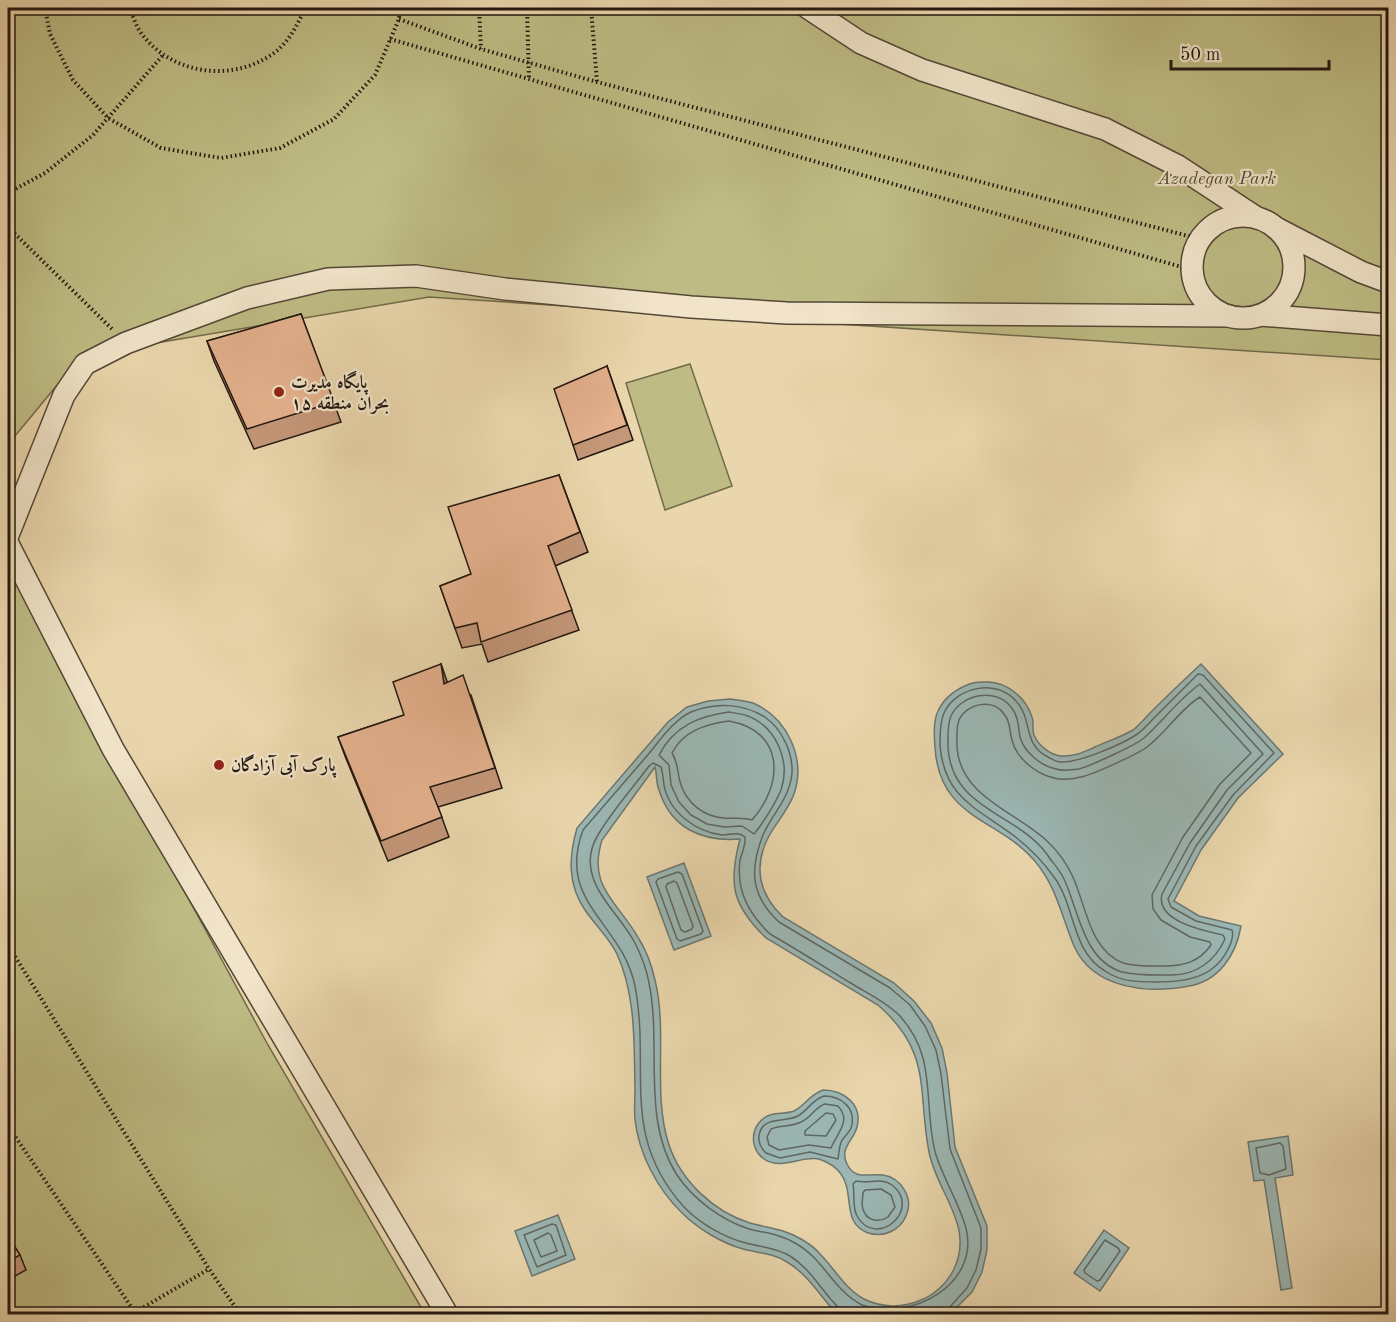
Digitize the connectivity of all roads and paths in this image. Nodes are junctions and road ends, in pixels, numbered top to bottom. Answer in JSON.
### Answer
{"nodes":[{"id":1,"x":45,"y":8,"type":"edge"},
{"id":2,"x":129,"y":8,"type":"edge"},
{"id":3,"x":305,"y":8,"type":"edge"},
{"id":4,"x":400,"y":8,"type":"edge"},
{"id":5,"x":479,"y":8,"type":"edge"},
{"id":6,"x":526,"y":8,"type":"edge"},
{"id":7,"x":591,"y":8,"type":"edge"},
{"id":8,"x":808,"y":8,"type":"edge"},
{"id":9,"x":399,"y":20,"type":"junction"},
{"id":10,"x":390,"y":39,"type":"junction"},
{"id":11,"x":481,"y":50,"type":"junction"},
{"id":12,"x":163,"y":55,"type":"junction"},
{"id":13,"x":528,"y":63,"type":"junction"},
{"id":14,"x":529,"y":79,"type":"junction"},
{"id":15,"x":597,"y":82,"type":"junction"},
{"id":16,"x":108,"y":118,"type":"junction"},
{"id":17,"x":8,"y":193,"type":"edge"},
{"id":18,"x":1264,"y":222,"type":"junction"},
{"id":19,"x":8,"y":227,"type":"edge"},
{"id":20,"x":1200,"y":239,"type":"junction"},
{"id":21,"x":1192,"y":270,"type":"junction"},
{"id":22,"x":1389,"y":282,"type":"edge"},
{"id":23,"x":1260,"y":315,"type":"junction"},
{"id":24,"x":1229,"y":316,"type":"junction"},
{"id":25,"x":1389,"y":325,"type":"edge"},
{"id":26,"x":126,"y":343,"type":"junction"},
{"id":27,"x":8,"y":535,"type":"edge"},
{"id":28,"x":8,"y":544,"type":"edge"},
{"id":29,"x":8,"y":945,"type":"edge"},
{"id":30,"x":8,"y":1126,"type":"edge"},
{"id":31,"x":209,"y":1269,"type":"junction"},
{"id":32,"x":134,"y":1314,"type":"edge"},
{"id":33,"x":240,"y":1314,"type":"edge"},
{"id":34,"x":447,"y":1314,"type":"edge"}],
"edges":[{"from":1,"to":16,"type":"path"},
{"from":2,"to":12,"type":"path"},
{"from":3,"to":12,"type":"path"},
{"from":4,"to":9,"type":"path"},
{"from":5,"to":11,"type":"path"},
{"from":6,"to":13,"type":"path"},
{"from":7,"to":15,"type":"path"},
{"from":8,"to":18,"type":"street"},
{"from":9,"to":10,"type":"path"},
{"from":9,"to":11,"type":"path"},
{"from":10,"to":14,"type":"path"},
{"from":10,"to":16,"type":"path"},
{"from":11,"to":13,"type":"path"},
{"from":12,"to":16,"type":"path"},
{"from":13,"to":14,"type":"path"},
{"from":13,"to":15,"type":"path"},
{"from":14,"to":21,"type":"path"},
{"from":15,"to":20,"type":"path"},
{"from":16,"to":17,"type":"path"},
{"from":18,"to":20,"type":"street"},
{"from":18,"to":22,"type":"street"},
{"from":18,"to":23,"type":"street"},
{"from":19,"to":26,"type":"path"},
{"from":20,"to":21,"type":"street"},
{"from":21,"to":24,"type":"street"},
{"from":23,"to":24,"type":"street"},
{"from":23,"to":25,"type":"street"},
{"from":24,"to":26,"type":"street"},
{"from":26,"to":27,"type":"street"},
{"from":28,"to":34,"type":"street"},
{"from":29,"to":31,"type":"path"},
{"from":30,"to":32,"type":"path"},
{"from":31,"to":32,"type":"path"},
{"from":31,"to":33,"type":"path"}]}
